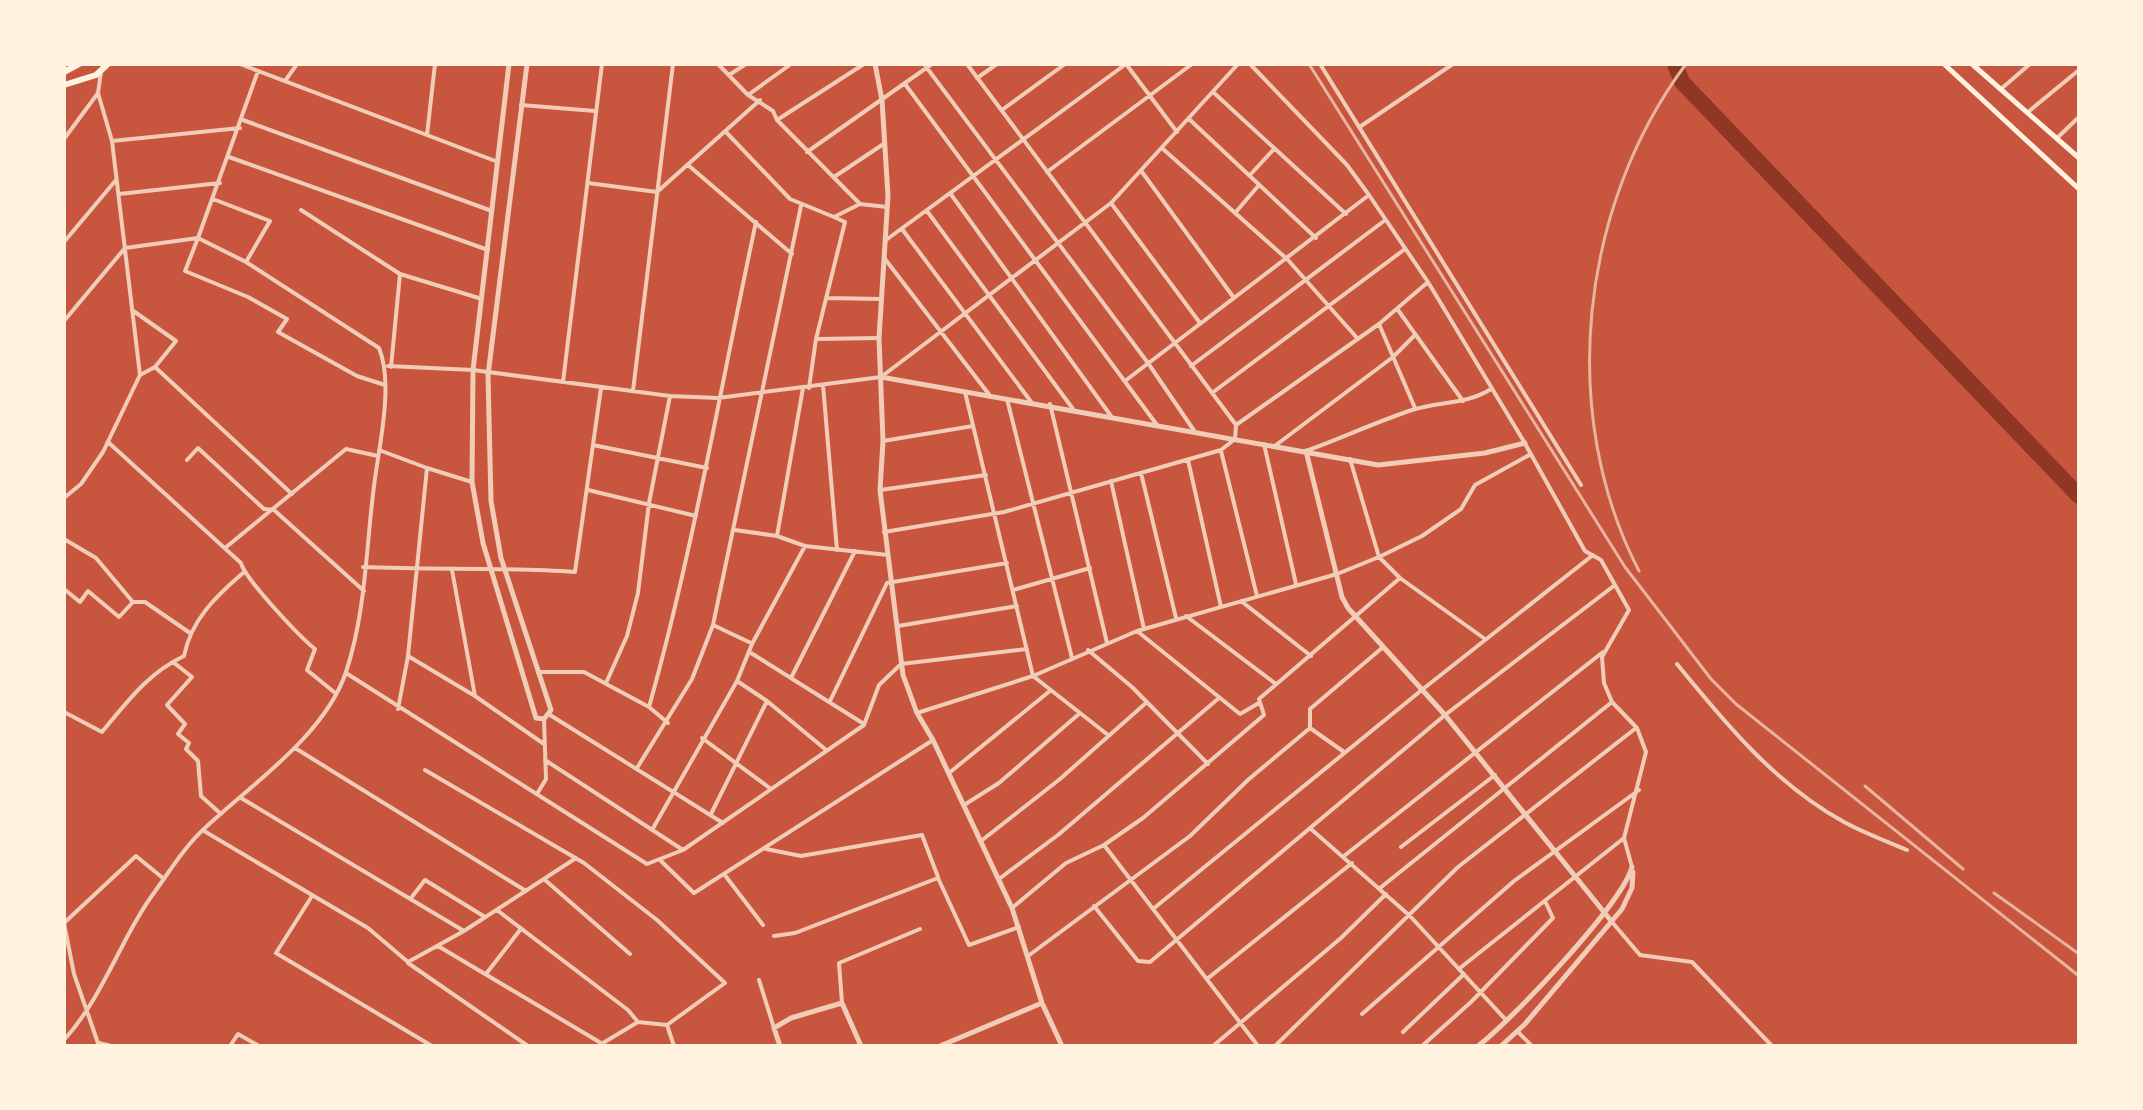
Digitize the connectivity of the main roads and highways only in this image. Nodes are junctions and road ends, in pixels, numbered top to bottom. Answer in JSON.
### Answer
{"nodes":[{"id":1,"x":108,"y":64,"type":"edge"},
{"id":2,"x":1944,"y":64,"type":"edge"},
{"id":3,"x":75,"y":65,"type":"edge"},
{"id":4,"x":1974,"y":65,"type":"edge"},
{"id":5,"x":64,"y":72,"type":"edge"},
{"id":6,"x":64,"y":85,"type":"edge"},
{"id":7,"x":2079,"y":158,"type":"edge"},
{"id":8,"x":2079,"y":189,"type":"edge"}],
"edges":[{"from":1,"to":6,"type":"main road"},
{"from":2,"to":8,"type":"main road"},
{"from":3,"to":5,"type":"main road"},
{"from":4,"to":7,"type":"main road"}]}
